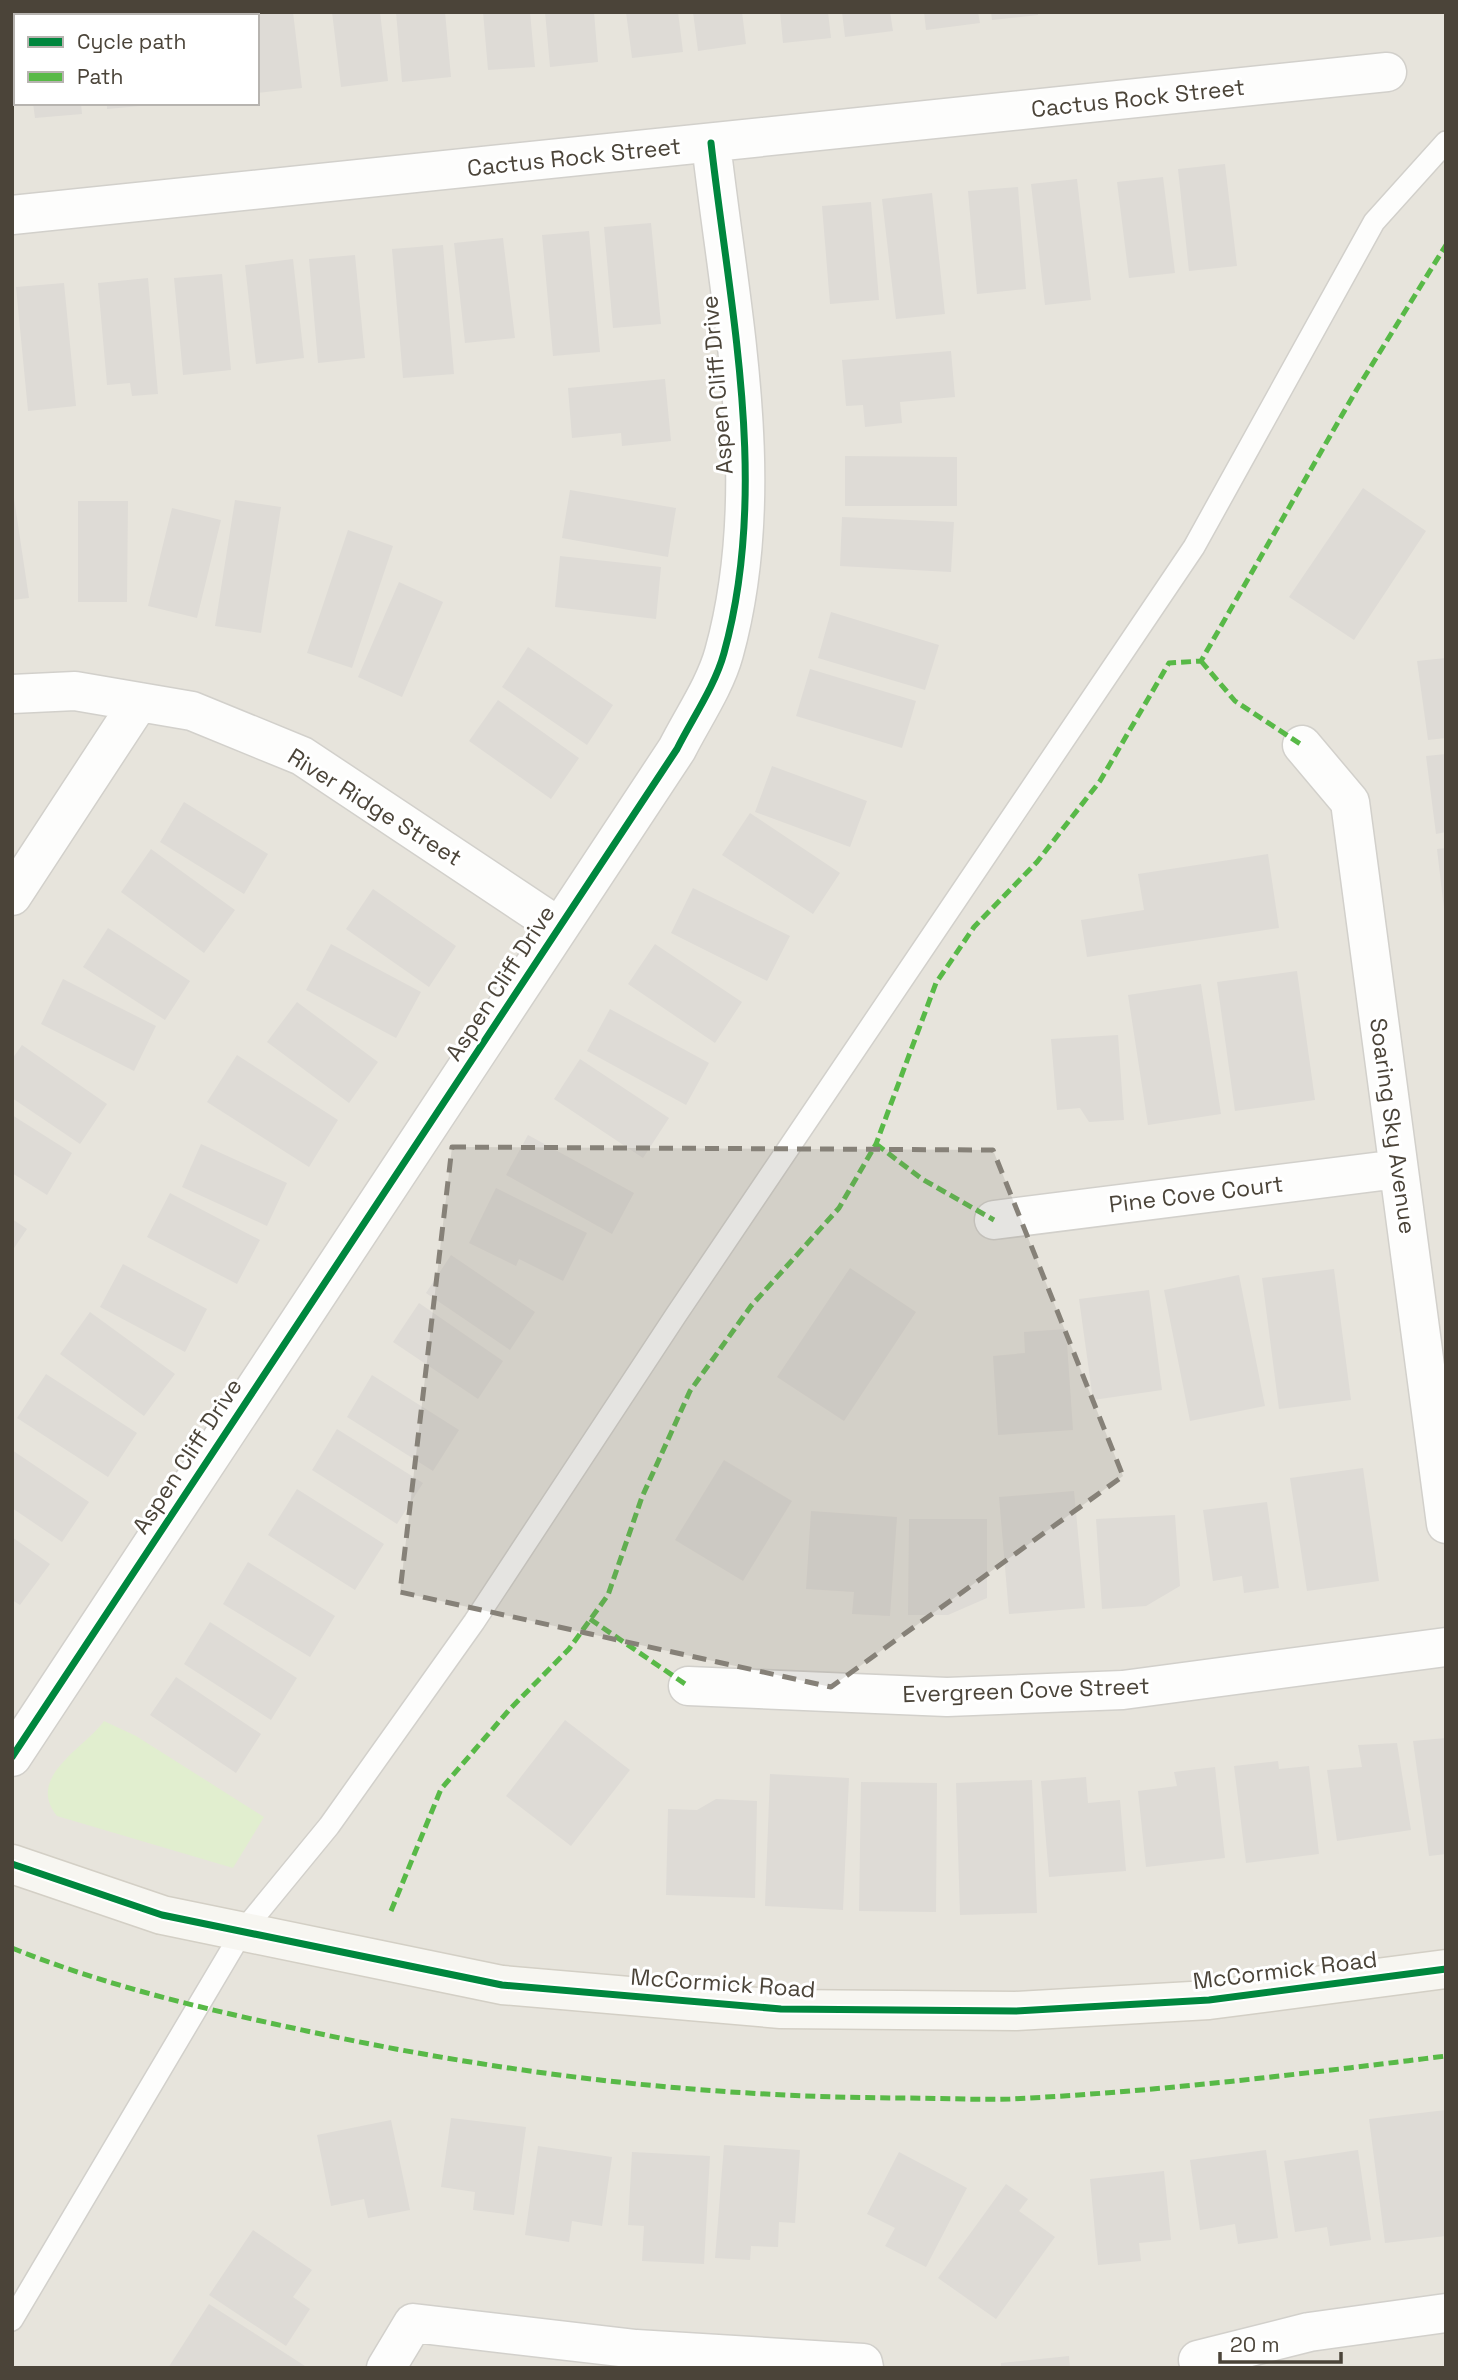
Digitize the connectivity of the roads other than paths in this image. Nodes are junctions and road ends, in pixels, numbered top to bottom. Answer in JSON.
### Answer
{"nodes":[{"id":1,"x":1387,"y":72,"type":"dead end"},
{"id":2,"x":1446,"y":142,"type":"edge"},
{"id":3,"x":710,"y":143,"type":"junction"},
{"id":4,"x":12,"y":215,"type":"edge"},
{"id":5,"x":12,"y":694,"type":"edge"},
{"id":6,"x":139,"y":702,"type":"junction"},
{"id":7,"x":1302,"y":745,"type":"dead end"},
{"id":8,"x":12,"y":896,"type":"edge"},
{"id":9,"x":559,"y":927,"type":"junction"},
{"id":10,"x":1398,"y":1168,"type":"junction"},
{"id":11,"x":994,"y":1220,"type":"dead end"},
{"id":12,"x":1446,"y":1524,"type":"edge"},
{"id":13,"x":1446,"y":1647,"type":"edge"},
{"id":14,"x":688,"y":1686,"type":"dead end"},
{"id":15,"x":12,"y":1757,"type":"edge"},
{"id":16,"x":12,"y":1864,"type":"edge"},
{"id":17,"x":242,"y":1932,"type":"junction"},
{"id":18,"x":1446,"y":1969,"type":"edge"},
{"id":19,"x":1446,"y":2313,"type":"edge"},
{"id":20,"x":12,"y":2320,"type":"edge"},
{"id":21,"x":1198,"y":2360,"type":"dead end"},
{"id":22,"x":864,"y":2365,"type":"edge"},
{"id":23,"x":386,"y":2368,"type":"edge"}],
"edges":[{"from":1,"to":3,"type":"street","name":"Cactus Rock Street"},
{"from":2,"to":17,"type":"lane"},
{"from":3,"to":4,"type":"street","name":"Cactus Rock Street"},
{"from":3,"to":9,"type":"street","name":"Aspen Cliff Drive"},
{"from":5,"to":6,"type":"street","name":"River Ridge Street"},
{"from":6,"to":8,"type":"street"},
{"from":6,"to":9,"type":"street","name":"River Ridge Street"},
{"from":7,"to":10,"type":"street","name":"Soaring Sky Avenue"},
{"from":9,"to":15,"type":"street","name":"Aspen Cliff Drive"},
{"from":10,"to":11,"type":"street","name":"Pine Cove Court"},
{"from":10,"to":12,"type":"street","name":"Soaring Sky Avenue"},
{"from":13,"to":14,"type":"street","name":"Evergreen Cove Street"},
{"from":16,"to":17,"type":"street","name":"McCormick Road"},
{"from":17,"to":18,"type":"street","name":"McCormick Road"},
{"from":17,"to":20,"type":"lane"},
{"from":19,"to":21,"type":"street"},
{"from":22,"to":23,"type":"street"}]}
